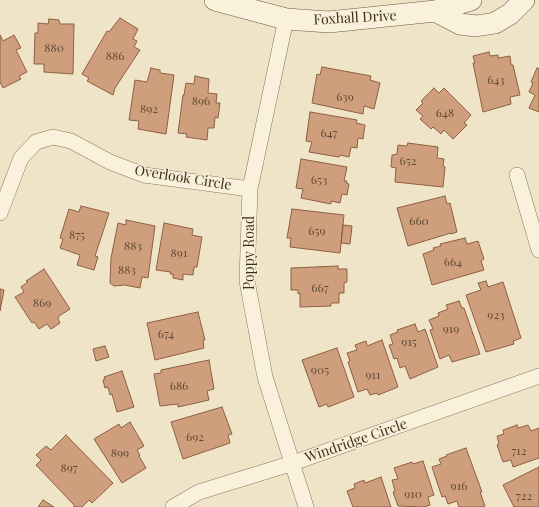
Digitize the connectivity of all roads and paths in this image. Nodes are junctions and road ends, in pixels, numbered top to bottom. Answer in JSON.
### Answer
{"nodes":[{"id":1,"x":215,"y":0,"type":"edge"},
{"id":2,"x":471,"y":0,"type":"edge"},
{"id":3,"x":524,"y":0,"type":"edge"},
{"id":4,"x":436,"y":11,"type":"junction"},
{"id":5,"x":286,"y":19,"type":"junction"},
{"id":6,"x":517,"y":175,"type":"dead end"},
{"id":7,"x":250,"y":189,"type":"junction"},
{"id":8,"x":0,"y":213,"type":"edge"},
{"id":9,"x":539,"y":250,"type":"edge"},
{"id":10,"x":539,"y":376,"type":"edge"},
{"id":11,"x":293,"y":463,"type":"junction"},
{"id":12,"x":174,"y":507,"type":"edge"},
{"id":13,"x":306,"y":507,"type":"edge"}],
"edges":[{"from":1,"to":5,"type":"street","name":"Foxhall Drive"},
{"from":2,"to":4,"type":"street","name":"Foxhall Drive"},
{"from":3,"to":4,"type":"street"},
{"from":4,"to":5,"type":"street","name":"Foxhall Drive"},
{"from":5,"to":7,"type":"street","name":"Poppy Road"},
{"from":6,"to":9,"type":"street"},
{"from":7,"to":8,"type":"street","name":"Overlook Circle"},
{"from":7,"to":11,"type":"street","name":"Poppy Road"},
{"from":10,"to":11,"type":"street","name":"Windridge Circle"},
{"from":11,"to":12,"type":"street","name":"Windridge Circle"},
{"from":11,"to":13,"type":"street","name":"Poppy Road"}]}
